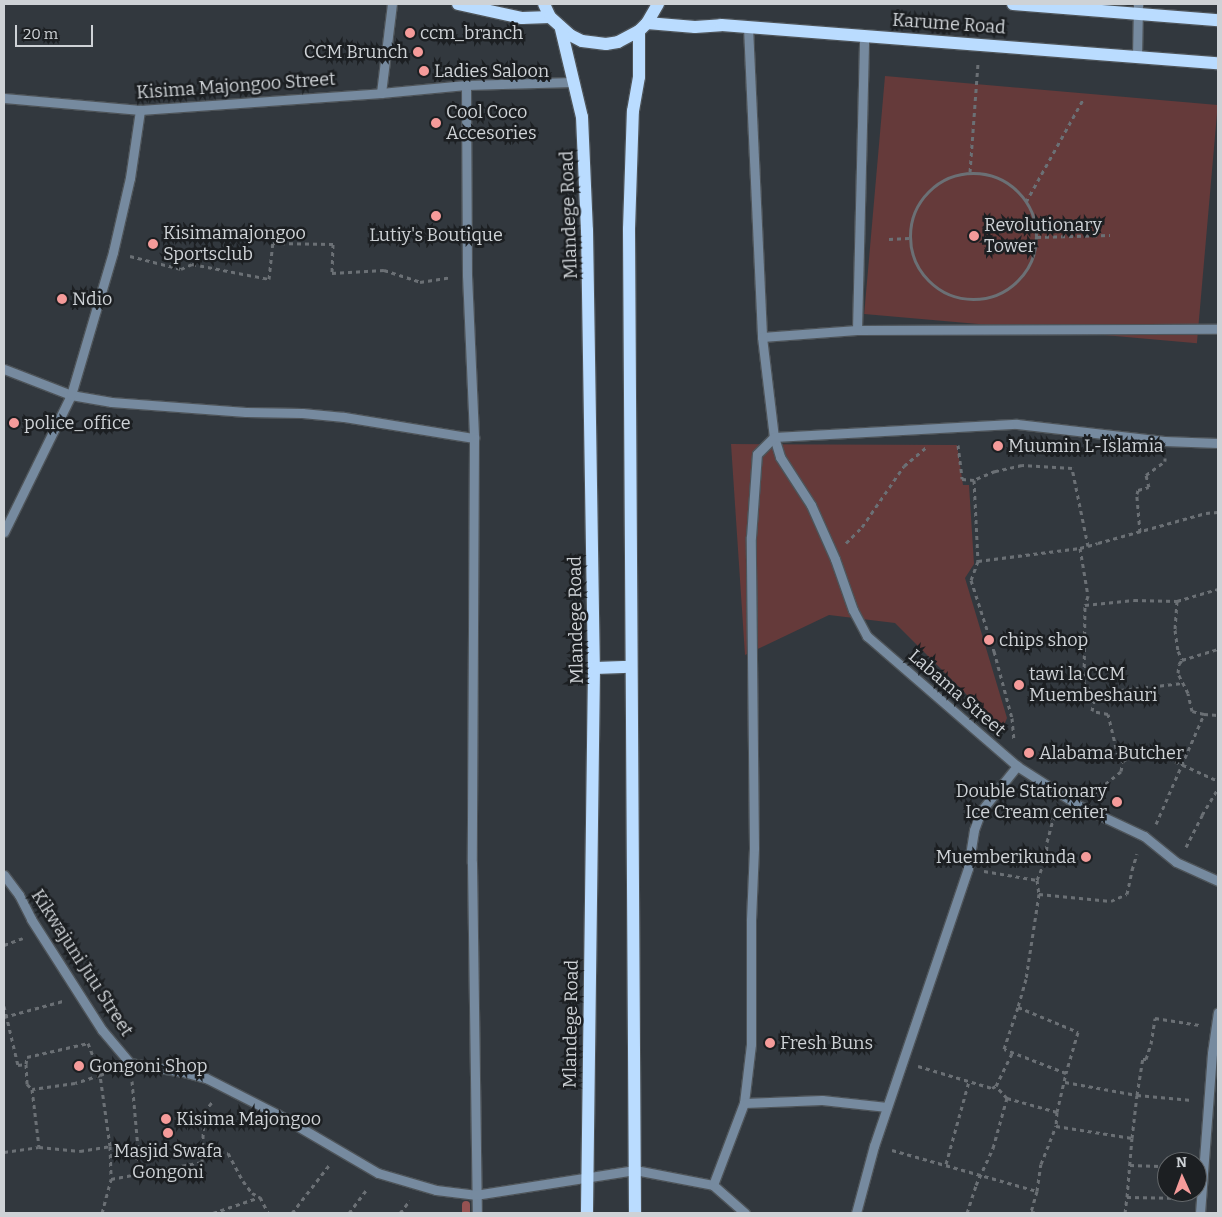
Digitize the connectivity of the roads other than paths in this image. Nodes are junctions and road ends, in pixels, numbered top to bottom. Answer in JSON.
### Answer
{"nodes":[{"id":1,"x":392,"y":4,"type":"edge"},
{"id":2,"x":458,"y":4,"type":"edge"},
{"id":3,"x":544,"y":4,"type":"edge"},
{"id":4,"x":658,"y":4,"type":"edge"},
{"id":5,"x":1013,"y":4,"type":"edge"},
{"id":6,"x":1138,"y":9,"type":"edge"},
{"id":7,"x":550,"y":17,"type":"junction"},
{"id":8,"x":1218,"y":20,"type":"edge"},
{"id":9,"x":643,"y":27,"type":"junction"},
{"id":10,"x":748,"y":27,"type":"junction"},
{"id":11,"x":561,"y":29,"type":"junction"},
{"id":12,"x":864,"y":36,"type":"junction"},
{"id":13,"x":1137,"y":57,"type":"junction"},
{"id":14,"x":1218,"y":63,"type":"edge"},
{"id":15,"x":574,"y":82,"type":"junction"},
{"id":16,"x":466,"y":85,"type":"junction"},
{"id":17,"x":381,"y":93,"type":"junction"},
{"id":18,"x":4,"y":98,"type":"edge"},
{"id":19,"x":140,"y":110,"type":"junction"},
{"id":20,"x":1218,"y":329,"type":"edge"},
{"id":21,"x":857,"y":330,"type":"junction"},
{"id":22,"x":762,"y":337,"type":"junction"},
{"id":23,"x":4,"y":369,"type":"edge"},
{"id":24,"x":71,"y":395,"type":"junction"},
{"id":25,"x":774,"y":437,"type":"junction"},
{"id":26,"x":474,"y":438,"type":"junction"},
{"id":27,"x":1218,"y":443,"type":"edge"},
{"id":28,"x":4,"y":532,"type":"edge"},
{"id":29,"x":632,"y":667,"type":"junction"},
{"id":30,"x":594,"y":668,"type":"junction"},
{"id":31,"x":1018,"y":766,"type":"junction"},
{"id":32,"x":4,"y":875,"type":"edge"},
{"id":33,"x":1218,"y":881,"type":"edge"},
{"id":34,"x":1218,"y":1012,"type":"edge"},
{"id":35,"x":744,"y":1103,"type":"junction"},
{"id":36,"x":887,"y":1107,"type":"junction"},
{"id":37,"x":635,"y":1170,"type":"junction"},
{"id":38,"x":587,"y":1177,"type":"junction"},
{"id":39,"x":713,"y":1184,"type":"junction"},
{"id":40,"x":476,"y":1194,"type":"junction"},
{"id":41,"x":476,"y":1213,"type":"edge"},
{"id":42,"x":587,"y":1213,"type":"edge"},
{"id":43,"x":635,"y":1213,"type":"edge"},
{"id":44,"x":745,"y":1213,"type":"edge"},
{"id":45,"x":856,"y":1213,"type":"edge"},
{"id":46,"x":1200,"y":1213,"type":"edge"}],
"edges":[{"from":1,"to":17,"type":"street"},
{"from":2,"to":7,"type":"main road"},
{"from":3,"to":7,"type":"main road"},
{"from":4,"to":9,"type":"main road"},
{"from":5,"to":6,"type":"main road","name":"Karume Road"},
{"from":6,"to":8,"type":"main road","name":"Karume Road"},
{"from":6,"to":13,"type":"street"},
{"from":7,"to":11,"type":"main road"},
{"from":9,"to":10,"type":"main road","name":"Karume Road"},
{"from":9,"to":11,"type":"main road"},
{"from":9,"to":29,"type":"main road"},
{"from":10,"to":12,"type":"main road","name":"Karume Road"},
{"from":10,"to":22,"type":"street","name":"Labama Street"},
{"from":11,"to":15,"type":"main road","name":"Mlandege Road"},
{"from":12,"to":13,"type":"main road","name":"Karume Road"},
{"from":12,"to":21,"type":"street"},
{"from":13,"to":14,"type":"main road","name":"Karume Road"},
{"from":15,"to":16,"type":"street","name":"Kisima Majongoo Street"},
{"from":15,"to":30,"type":"main road","name":"Mlandege Road"},
{"from":16,"to":17,"type":"street","name":"Kisima Majongoo Street"},
{"from":16,"to":26,"type":"street"},
{"from":17,"to":19,"type":"street","name":"Kisima Majongoo Street"},
{"from":18,"to":19,"type":"street","name":"Kisima Majongoo Street"},
{"from":19,"to":24,"type":"street"},
{"from":20,"to":21,"type":"street"},
{"from":21,"to":22,"type":"street"},
{"from":22,"to":25,"type":"street","name":"Labama Street"},
{"from":23,"to":24,"type":"street"},
{"from":24,"to":26,"type":"street"},
{"from":24,"to":28,"type":"street"},
{"from":25,"to":27,"type":"street"},
{"from":25,"to":31,"type":"street","name":"Labama Street"},
{"from":25,"to":35,"type":"street"},
{"from":26,"to":40,"type":"street"},
{"from":29,"to":30,"type":"main road"},
{"from":29,"to":37,"type":"main road"},
{"from":30,"to":38,"type":"main road","name":"Mlandege Road"},
{"from":31,"to":33,"type":"street","name":"Labama Street"},
{"from":31,"to":36,"type":"street"},
{"from":32,"to":40,"type":"street","name":"Kikwajuni Juu Street"},
{"from":34,"to":46,"type":"street"},
{"from":35,"to":36,"type":"street"},
{"from":35,"to":39,"type":"street"},
{"from":36,"to":45,"type":"street"},
{"from":37,"to":38,"type":"street","name":"Kikwajuni Juu Street"},
{"from":37,"to":39,"type":"street","name":"Kikwajuni Juu Street"},
{"from":37,"to":43,"type":"main road"},
{"from":38,"to":40,"type":"street","name":"Kikwajuni Juu Street"},
{"from":38,"to":42,"type":"main road","name":"Mlandege Road"},
{"from":39,"to":44,"type":"street"},
{"from":40,"to":41,"type":"street"}]}
